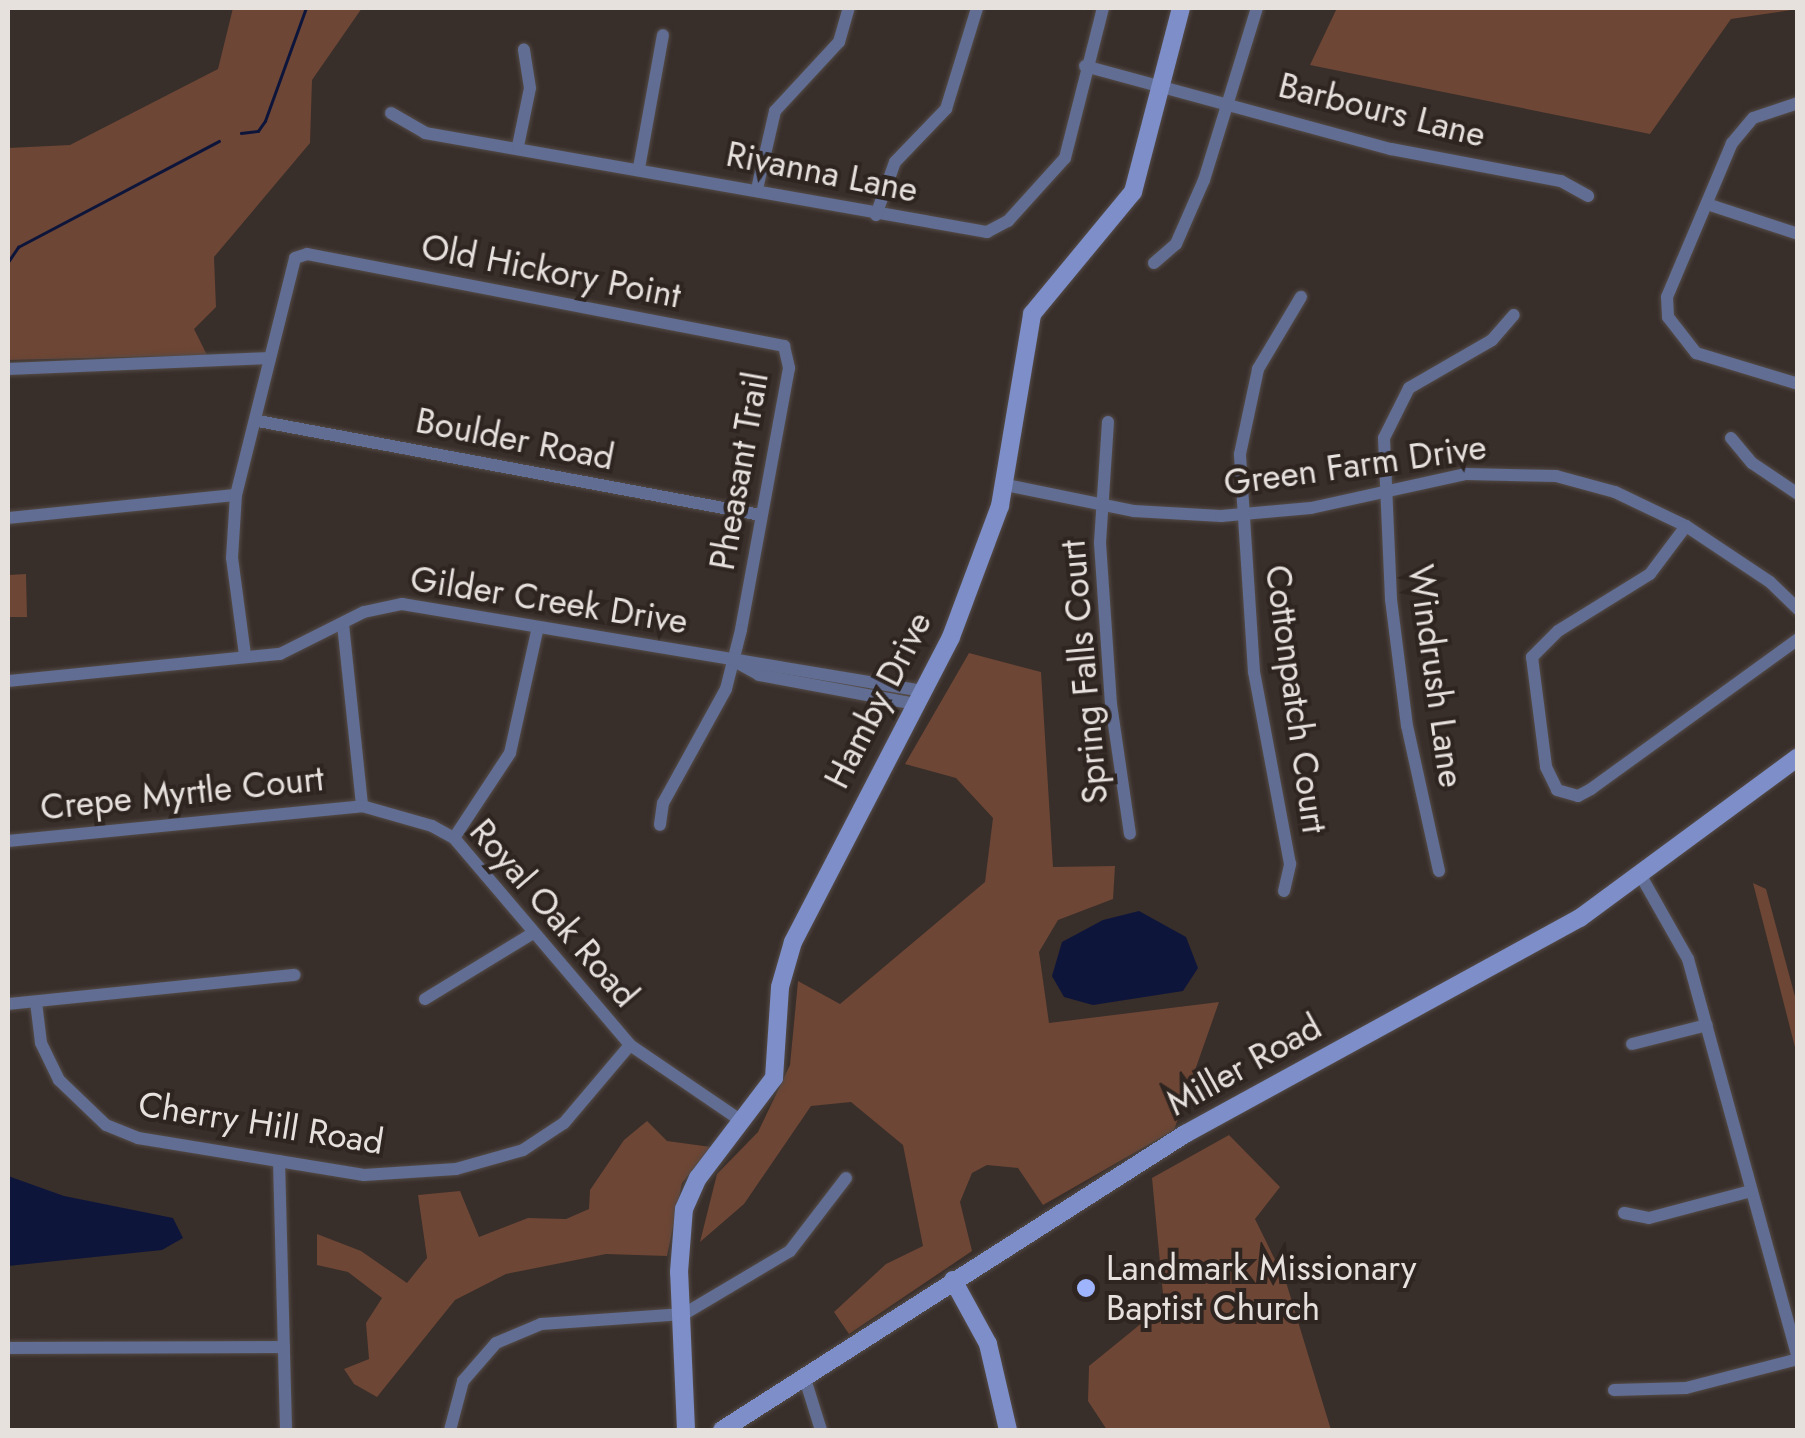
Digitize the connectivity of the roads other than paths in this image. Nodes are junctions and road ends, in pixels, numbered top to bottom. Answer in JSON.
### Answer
{"nodes":[{"id":1,"x":850,"y":8,"type":"edge"},
{"id":2,"x":977,"y":8,"type":"edge"},
{"id":3,"x":1103,"y":8,"type":"edge"},
{"id":4,"x":1181,"y":8,"type":"edge"},
{"id":5,"x":1257,"y":8,"type":"edge"},
{"id":6,"x":663,"y":35,"type":"dead end"},
{"id":7,"x":524,"y":49,"type":"dead end"},
{"id":8,"x":1086,"y":66,"type":"junction"},
{"id":9,"x":1161,"y":84,"type":"junction"},
{"id":10,"x":1229,"y":102,"type":"junction"},
{"id":11,"x":1798,"y":103,"type":"edge"},
{"id":12,"x":391,"y":112,"type":"dead end"},
{"id":13,"x":518,"y":146,"type":"junction"},
{"id":14,"x":639,"y":168,"type":"junction"},
{"id":15,"x":757,"y":189,"type":"junction"},
{"id":16,"x":1588,"y":196,"type":"dead end"},
{"id":17,"x":1707,"y":204,"type":"junction"},
{"id":18,"x":876,"y":215,"type":"junction"},
{"id":19,"x":1798,"y":234,"type":"edge"},
{"id":20,"x":1154,"y":263,"type":"dead end"},
{"id":21,"x":1301,"y":296,"type":"dead end"},
{"id":22,"x":1514,"y":316,"type":"dead end"},
{"id":23,"x":788,"y":349,"type":"joint"},
{"id":24,"x":270,"y":358,"type":"junction"},
{"id":25,"x":8,"y":369,"type":"edge"},
{"id":26,"x":1798,"y":384,"type":"edge"},
{"id":27,"x":258,"y":421,"type":"junction"},
{"id":28,"x":1108,"y":422,"type":"dead end"},
{"id":29,"x":1731,"y":438,"type":"dead end"},
{"id":30,"x":1006,"y":485,"type":"junction"},
{"id":31,"x":1383,"y":489,"type":"junction"},
{"id":32,"x":1798,"y":494,"type":"edge"},
{"id":33,"x":236,"y":495,"type":"junction"},
{"id":34,"x":1101,"y":505,"type":"junction"},
{"id":35,"x":761,"y":515,"type":"junction"},
{"id":36,"x":1240,"y":515,"type":"junction"},
{"id":37,"x":8,"y":518,"type":"edge"},
{"id":38,"x":1686,"y":526,"type":"junction"},
{"id":39,"x":1798,"y":609,"type":"edge"},
{"id":40,"x":343,"y":624,"type":"junction"},
{"id":41,"x":538,"y":628,"type":"junction"},
{"id":42,"x":1798,"y":639,"type":"edge"},
{"id":43,"x":245,"y":655,"type":"junction"},
{"id":44,"x":734,"y":661,"type":"junction"},
{"id":45,"x":8,"y":681,"type":"edge"},
{"id":46,"x":920,"y":698,"type":"junction"},
{"id":47,"x":1798,"y":757,"type":"edge"},
{"id":48,"x":362,"y":806,"type":"junction"},
{"id":49,"x":660,"y":825,"type":"dead end"},
{"id":50,"x":1130,"y":834,"type":"dead end"},
{"id":51,"x":454,"y":838,"type":"junction"},
{"id":52,"x":8,"y":841,"type":"edge"},
{"id":53,"x":1440,"y":871,"type":"dead end"},
{"id":54,"x":1641,"y":876,"type":"junction"},
{"id":55,"x":1284,"y":891,"type":"dead end"},
{"id":56,"x":533,"y":933,"type":"junction"},
{"id":57,"x":296,"y":975,"type":"dead end"},
{"id":58,"x":425,"y":998,"type":"dead end"},
{"id":59,"x":36,"y":1002,"type":"junction"},
{"id":60,"x":8,"y":1004,"type":"edge"},
{"id":61,"x":1707,"y":1025,"type":"junction"},
{"id":62,"x":630,"y":1044,"type":"junction"},
{"id":63,"x":1632,"y":1044,"type":"dead end"},
{"id":64,"x":740,"y":1120,"type":"junction"},
{"id":65,"x":278,"y":1162,"type":"junction"},
{"id":66,"x":846,"y":1178,"type":"dead end"},
{"id":67,"x":1752,"y":1191,"type":"junction"},
{"id":68,"x":1624,"y":1213,"type":"dead end"},
{"id":69,"x":953,"y":1280,"type":"junction"},
{"id":70,"x":684,"y":1314,"type":"junction"},
{"id":71,"x":8,"y":1348,"type":"edge"},
{"id":72,"x":284,"y":1348,"type":"junction"},
{"id":73,"x":1798,"y":1359,"type":"edge"},
{"id":74,"x":805,"y":1379,"type":"junction"},
{"id":75,"x":1614,"y":1390,"type":"dead end"},
{"id":76,"x":286,"y":1430,"type":"edge"},
{"id":77,"x":450,"y":1430,"type":"edge"},
{"id":78,"x":686,"y":1430,"type":"edge"},
{"id":79,"x":722,"y":1430,"type":"edge"},
{"id":80,"x":821,"y":1430,"type":"edge"},
{"id":81,"x":1008,"y":1430,"type":"edge"}],
"edges":[{"from":1,"to":15,"type":"street"},
{"from":2,"to":18,"type":"street"},
{"from":3,"to":8,"type":"street","name":"Rivanna Lane"},
{"from":4,"to":9,"type":"street","name":"Hamby Drive"},
{"from":5,"to":10,"type":"street"},
{"from":6,"to":14,"type":"street"},
{"from":7,"to":13,"type":"street"},
{"from":8,"to":9,"type":"street","name":"Barbours Lane"},
{"from":8,"to":18,"type":"street","name":"Rivanna Lane"},
{"from":9,"to":10,"type":"street","name":"Barbours Lane"},
{"from":9,"to":30,"type":"street","name":"Hamby Drive"},
{"from":10,"to":16,"type":"street","name":"Barbours Lane"},
{"from":10,"to":20,"type":"street"},
{"from":11,"to":17,"type":"street"},
{"from":12,"to":13,"type":"street","name":"Rivanna Lane"},
{"from":13,"to":14,"type":"street","name":"Rivanna Lane"},
{"from":14,"to":15,"type":"street","name":"Rivanna Lane"},
{"from":15,"to":18,"type":"street","name":"Rivanna Lane"},
{"from":17,"to":19,"type":"street"},
{"from":17,"to":26,"type":"street"},
{"from":21,"to":36,"type":"street","name":"Cottonpatch Court"},
{"from":22,"to":31,"type":"street","name":"Windrush Lane"},
{"from":23,"to":24,"type":"street","name":"Old Hickory Point"},
{"from":23,"to":35,"type":"street","name":"Pheasant Trail"},
{"from":24,"to":25,"type":"street"},
{"from":24,"to":27,"type":"street"},
{"from":27,"to":33,"type":"street"},
{"from":27,"to":35,"type":"street","name":"Boulder Road"},
{"from":28,"to":34,"type":"street","name":"Spring Falls Court"},
{"from":29,"to":32,"type":"street"},
{"from":30,"to":34,"type":"street","name":"Green Farm Drive"},
{"from":30,"to":46,"type":"street","name":"Hamby Drive"},
{"from":31,"to":36,"type":"street","name":"Green Farm Drive"},
{"from":31,"to":38,"type":"street","name":"Green Farm Drive"},
{"from":31,"to":53,"type":"street","name":"Windrush Lane"},
{"from":33,"to":37,"type":"street"},
{"from":33,"to":43,"type":"street"},
{"from":34,"to":36,"type":"street","name":"Green Farm Drive"},
{"from":34,"to":50,"type":"street","name":"Spring Falls Court"},
{"from":35,"to":44,"type":"street","name":"Pheasant Trail"},
{"from":36,"to":55,"type":"street","name":"Cottonpatch Court"},
{"from":38,"to":39,"type":"street","name":"Green Farm Drive"},
{"from":38,"to":42,"type":"street"},
{"from":40,"to":41,"type":"street","name":"Gilder Creek Drive"},
{"from":40,"to":43,"type":"street","name":"Gilder Creek Drive"},
{"from":40,"to":48,"type":"street"},
{"from":41,"to":44,"type":"street","name":"Gilder Creek Drive"},
{"from":41,"to":51,"type":"street"},
{"from":43,"to":45,"type":"street","name":"Gilder Creek Drive"},
{"from":44,"to":46,"type":"street","name":"Gilder Creek Drive"},
{"from":44,"to":49,"type":"street","name":"Pheasant Trail"},
{"from":46,"to":64,"type":"street","name":"Hamby Drive"},
{"from":47,"to":54,"type":"street","name":"Miller Road"},
{"from":48,"to":51,"type":"street","name":"Royal Oak Road"},
{"from":48,"to":52,"type":"street","name":"Crepe Myrtle Court"},
{"from":51,"to":56,"type":"street","name":"Royal Oak Road"},
{"from":54,"to":61,"type":"street"},
{"from":54,"to":69,"type":"street","name":"Miller Road"},
{"from":56,"to":58,"type":"street"},
{"from":56,"to":62,"type":"street","name":"Royal Oak Road"},
{"from":57,"to":59,"type":"street"},
{"from":59,"to":60,"type":"street"},
{"from":59,"to":65,"type":"street","name":"Cherry Hill Road"},
{"from":61,"to":63,"type":"street"},
{"from":61,"to":67,"type":"street"},
{"from":62,"to":64,"type":"street","name":"Royal Oak Road"},
{"from":62,"to":65,"type":"street","name":"Cherry Hill Road"},
{"from":64,"to":70,"type":"street","name":"Hamby Drive"},
{"from":65,"to":72,"type":"street"},
{"from":66,"to":70,"type":"street"},
{"from":67,"to":68,"type":"street"},
{"from":67,"to":73,"type":"street"},
{"from":69,"to":74,"type":"street","name":"Miller Road"},
{"from":69,"to":81,"type":"street"},
{"from":70,"to":77,"type":"street"},
{"from":70,"to":78,"type":"street","name":"Hamby Drive"},
{"from":71,"to":72,"type":"street"},
{"from":72,"to":76,"type":"street"},
{"from":73,"to":75,"type":"street"},
{"from":74,"to":79,"type":"street","name":"Miller Road"},
{"from":74,"to":80,"type":"street"}]}
